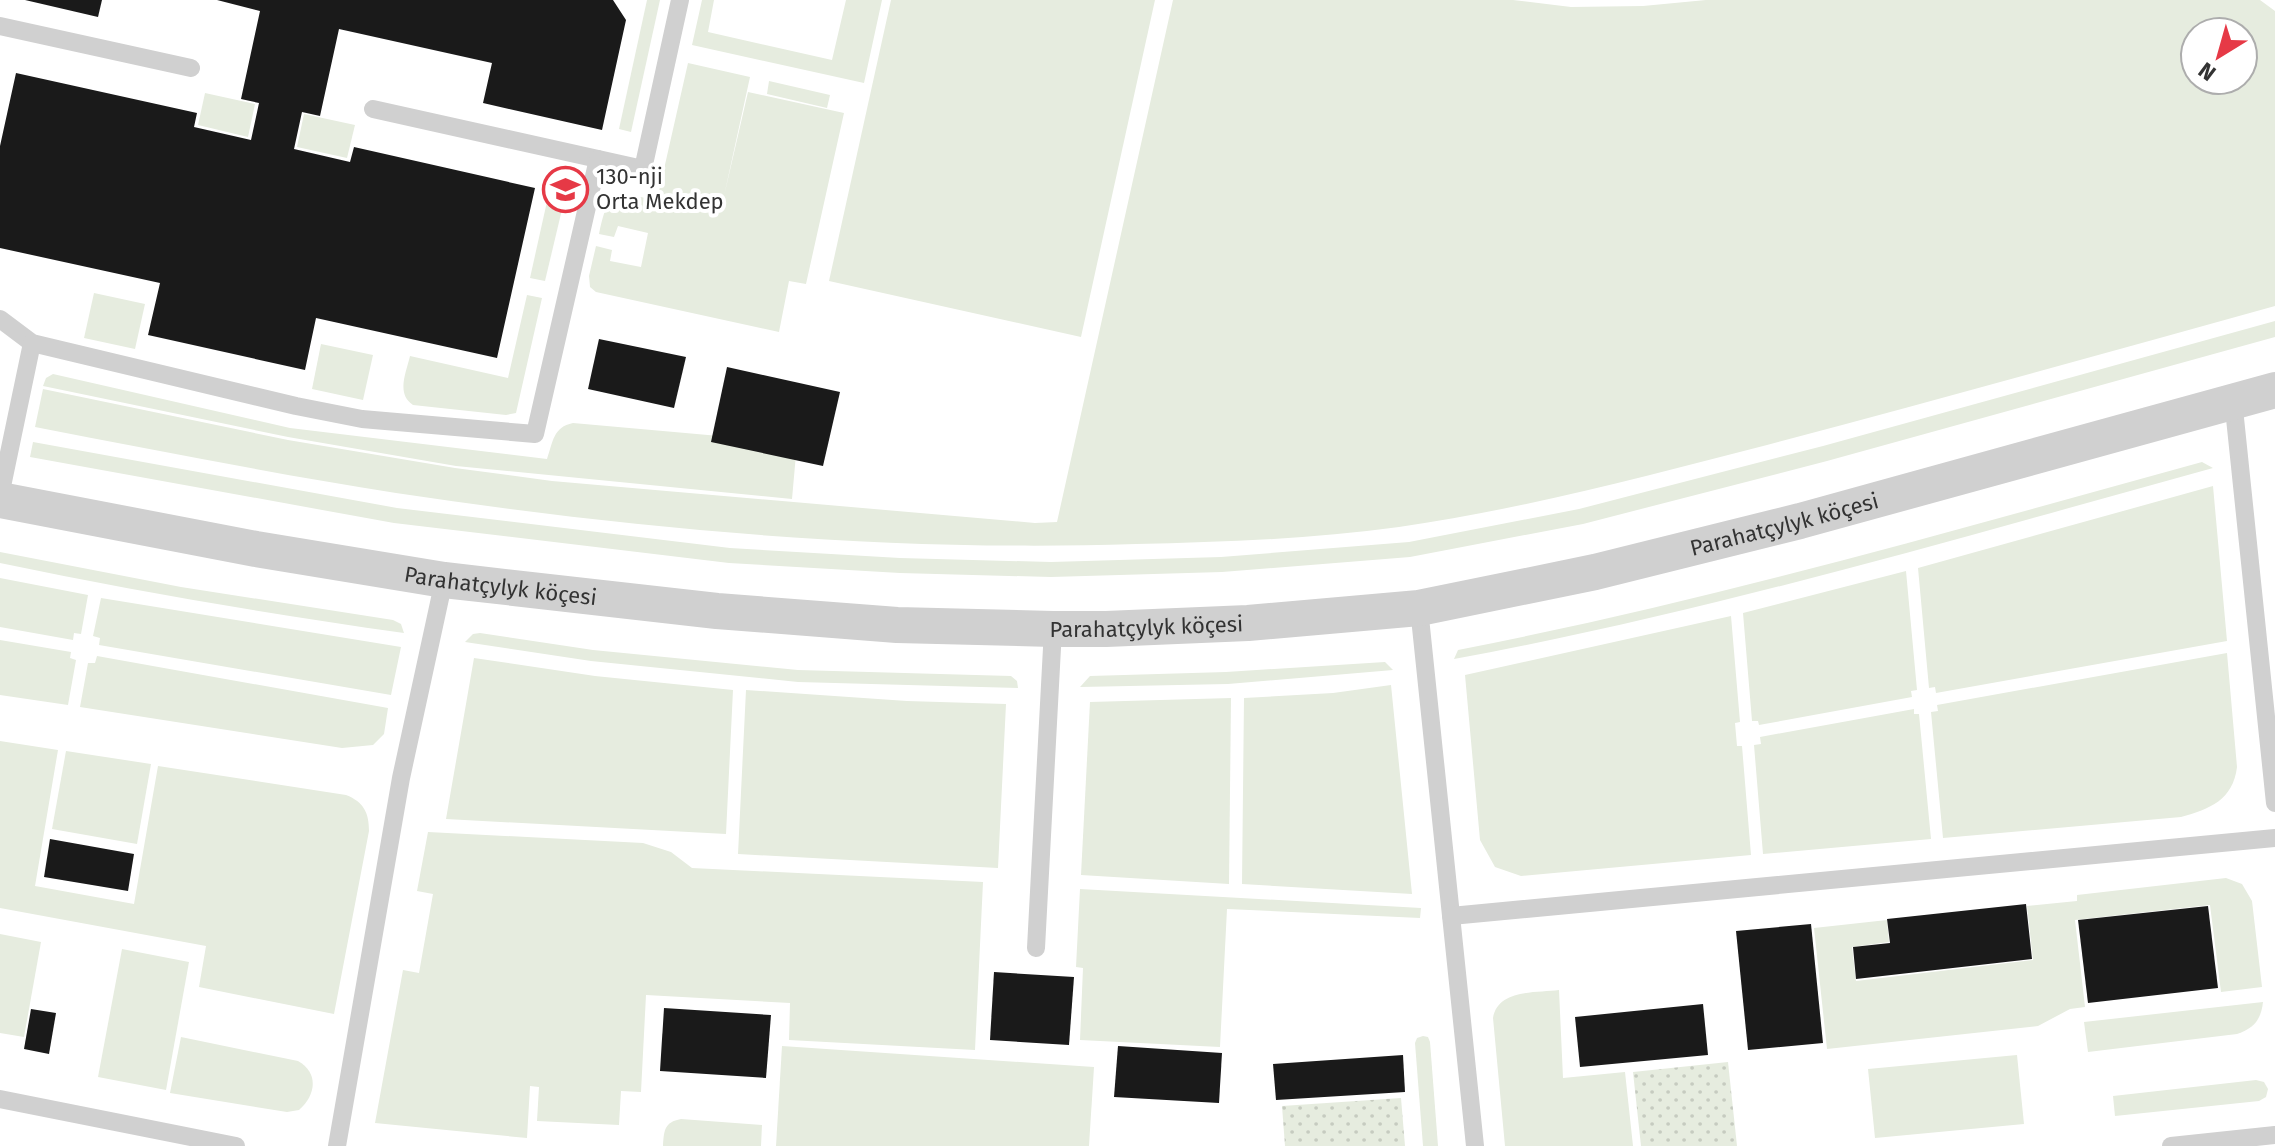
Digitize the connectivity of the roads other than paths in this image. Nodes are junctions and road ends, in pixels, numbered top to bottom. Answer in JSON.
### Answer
{"nodes":[{"id":1,"x":680,"y":0,"type":"edge"},
{"id":2,"x":0,"y":26,"type":"edge"},
{"id":3,"x":191,"y":68,"type":"dead end"},
{"id":4,"x":373,"y":109,"type":"dead end"},
{"id":5,"x":598,"y":159,"type":"junction"},
{"id":6,"x":0,"y":319,"type":"edge"},
{"id":7,"x":32,"y":343,"type":"junction"},
{"id":8,"x":2275,"y":390,"type":"edge"},
{"id":9,"x":2233,"y":399,"type":"junction"},
{"id":10,"x":0,"y":498,"type":"edge"},
{"id":11,"x":444,"y":580,"type":"junction"},
{"id":12,"x":1419,"y":608,"type":"junction"},
{"id":13,"x":1053,"y":629,"type":"junction"},
{"id":14,"x":2275,"y":803,"type":"edge"},
{"id":15,"x":2275,"y":838,"type":"edge"},
{"id":16,"x":1451,"y":916,"type":"junction"},
{"id":17,"x":1036,"y":948,"type":"dead end"},
{"id":18,"x":0,"y":1099,"type":"edge"},
{"id":19,"x":2275,"y":1135,"type":"edge"},
{"id":20,"x":236,"y":1146,"type":"edge"},
{"id":21,"x":337,"y":1146,"type":"edge"},
{"id":22,"x":1475,"y":1146,"type":"edge"},
{"id":23,"x":2171,"y":1146,"type":"edge"}],
"edges":[{"from":1,"to":5,"type":"lane"},
{"from":2,"to":3,"type":"lane"},
{"from":4,"to":5,"type":"lane"},
{"from":5,"to":7,"type":"lane"},
{"from":6,"to":7,"type":"lane"},
{"from":7,"to":10,"type":"lane"},
{"from":8,"to":9,"type":"street","name":"Parahatçylyk köçesi"},
{"from":9,"to":12,"type":"street","name":"Parahatçylyk köçesi"},
{"from":9,"to":14,"type":"lane"},
{"from":10,"to":11,"type":"street","name":"Parahatçylyk köçesi"},
{"from":11,"to":13,"type":"street","name":"Parahatçylyk köçesi"},
{"from":11,"to":21,"type":"lane"},
{"from":12,"to":13,"type":"street","name":"Parahatçylyk köçesi"},
{"from":12,"to":16,"type":"lane"},
{"from":13,"to":17,"type":"lane"},
{"from":15,"to":16,"type":"lane"},
{"from":16,"to":22,"type":"lane"},
{"from":18,"to":20,"type":"lane"},
{"from":19,"to":23,"type":"lane"}]}
